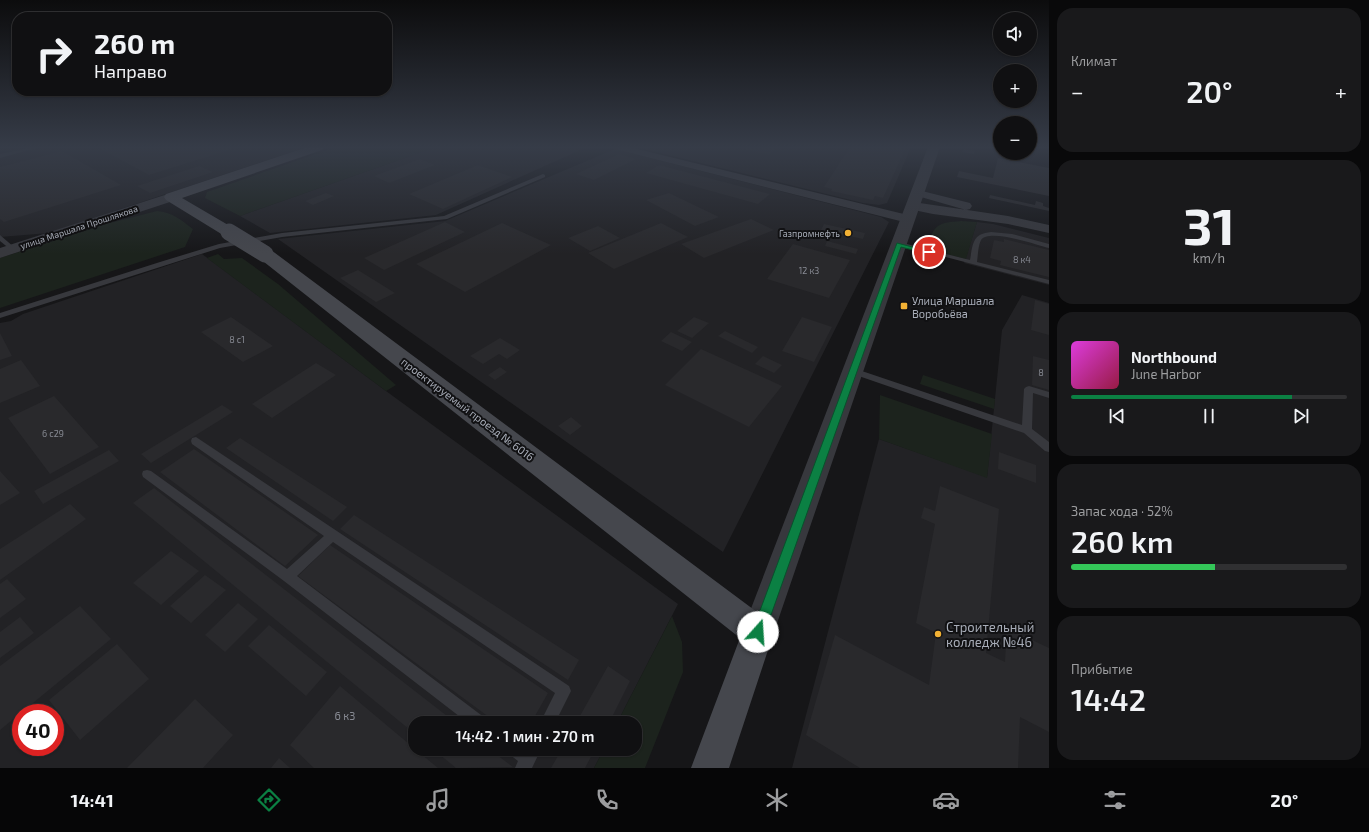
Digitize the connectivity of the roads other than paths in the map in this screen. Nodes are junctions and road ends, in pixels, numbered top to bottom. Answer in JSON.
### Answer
{"nodes":[{"id":1,"x":213,"y":183,"type":"edge"},
{"id":2,"x":527,"y":183,"type":"edge"},
{"id":3,"x":777,"y":183,"type":"edge"},
{"id":4,"x":922,"y":183,"type":"edge"},
{"id":5,"x":918,"y":193,"type":"junction"},
{"id":6,"x":171,"y":197,"type":"junction"},
{"id":7,"x":910,"y":213,"type":"junction"},
{"id":8,"x":1008,"y":220,"type":"junction"},
{"id":9,"x":1049,"y":229,"type":"edge"},
{"id":10,"x":0,"y":237,"type":"edge"},
{"id":11,"x":899,"y":244,"type":"junction"},
{"id":12,"x":1049,"y":246,"type":"edge"},
{"id":13,"x":7,"y":251,"type":"edge"},
{"id":14,"x":973,"y":263,"type":"junction"},
{"id":15,"x":1049,"y":282,"type":"edge"},
{"id":16,"x":0,"y":316,"type":"edge"},
{"id":17,"x":853,"y":371,"type":"junction"},
{"id":18,"x":1049,"y":396,"type":"edge"},
{"id":19,"x":1027,"y":430,"type":"junction"},
{"id":20,"x":196,"y":441,"type":"dead end"},
{"id":21,"x":1049,"y":448,"type":"edge"},
{"id":22,"x":148,"y":474,"type":"dead end"},
{"id":23,"x":332,"y":535,"type":"junction"},
{"id":24,"x":288,"y":577,"type":"junction"},
{"id":25,"x":758,"y":632,"type":"junction"},
{"id":26,"x":471,"y":716,"type":"edge"},
{"id":27,"x":551,"y":716,"type":"edge"},
{"id":28,"x":710,"y":768,"type":"edge"}],
"edges":[{"from":1,"to":6,"type":"main road","name":"улица Маршала Прошлякова"},
{"from":2,"to":16,"type":"lane"},
{"from":3,"to":7,"type":"street"},
{"from":4,"to":5,"type":"street"},
{"from":5,"to":7,"type":"street"},
{"from":5,"to":8,"type":"street"},
{"from":6,"to":13,"type":"street","name":"улица Маршала Прошлякова"},
{"from":6,"to":25,"type":"main road","name":"проектируемый проезд № 6016","bridge":true},
{"from":7,"to":8,"type":"street"},
{"from":7,"to":11,"type":"street"},
{"from":8,"to":9,"type":"street"},
{"from":10,"to":13,"type":"lane"},
{"from":11,"to":14,"type":"lane"},
{"from":11,"to":17,"type":"street"},
{"from":12,"to":14,"type":"lane"},
{"from":14,"to":15,"type":"lane"},
{"from":17,"to":19,"type":"lane"},
{"from":17,"to":25,"type":"street"},
{"from":18,"to":19,"type":"lane"},
{"from":19,"to":21,"type":"lane"},
{"from":20,"to":23,"type":"lane"},
{"from":22,"to":24,"type":"lane"},
{"from":23,"to":24,"type":"lane"},
{"from":23,"to":27,"type":"lane"},
{"from":24,"to":26,"type":"lane"},
{"from":25,"to":28,"type":"main road"}]}
